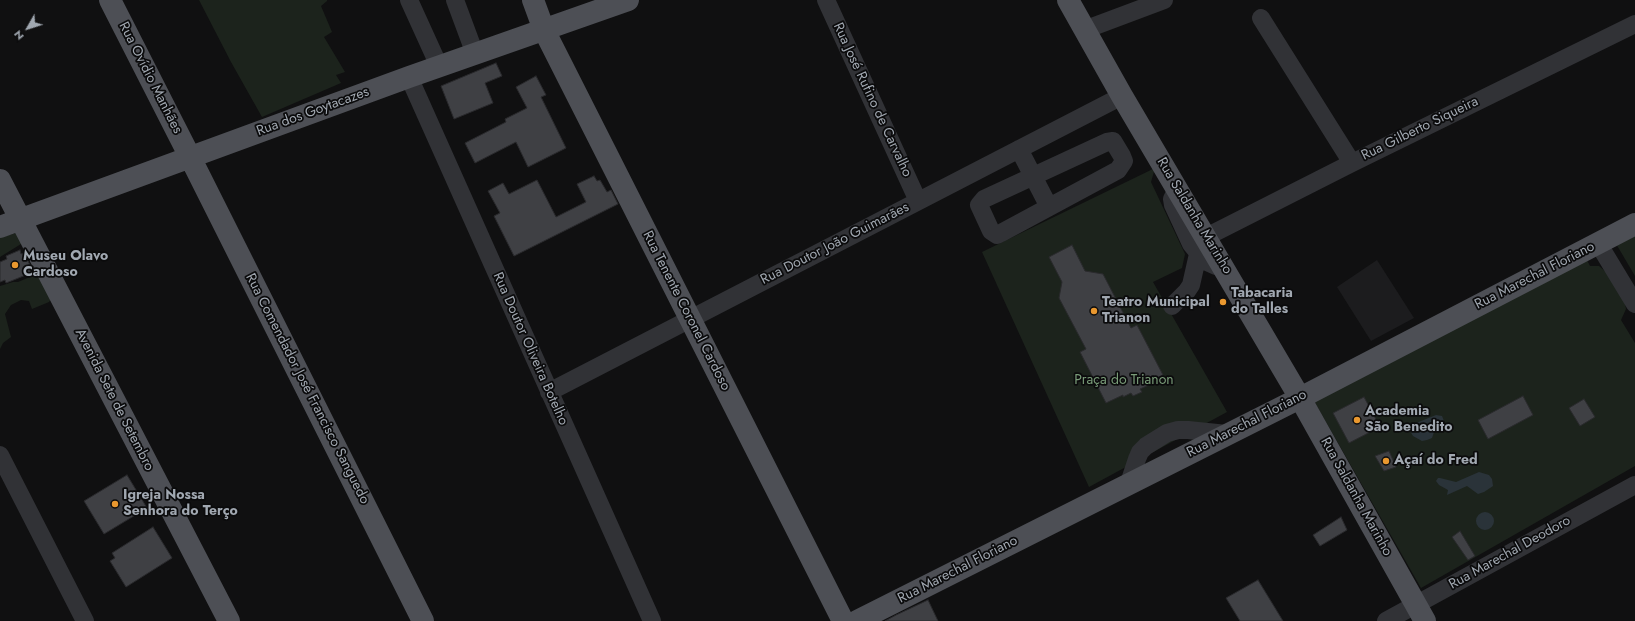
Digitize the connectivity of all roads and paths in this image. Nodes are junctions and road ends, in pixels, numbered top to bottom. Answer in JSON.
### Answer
{"nodes":[{"id":1,"x":110,"y":0,"type":"edge"},
{"id":2,"x":410,"y":0,"type":"edge"},
{"id":3,"x":455,"y":0,"type":"edge"},
{"id":4,"x":533,"y":0,"type":"edge"},
{"id":5,"x":628,"y":0,"type":"edge"},
{"id":6,"x":826,"y":0,"type":"edge"},
{"id":7,"x":1068,"y":0,"type":"edge"},
{"id":8,"x":1164,"y":0,"type":"edge"},
{"id":9,"x":1261,"y":18,"type":"dead end"},
{"id":10,"x":1635,"y":24,"type":"edge"},
{"id":11,"x":544,"y":30,"type":"junction"},
{"id":12,"x":1084,"y":30,"type":"junction"},
{"id":13,"x":475,"y":54,"type":"junction"},
{"id":14,"x":439,"y":66,"type":"junction"},
{"id":15,"x":409,"y":77,"type":"junction"},
{"id":16,"x":1122,"y":96,"type":"junction"},
{"id":17,"x":1019,"y":149,"type":"junction"},
{"id":18,"x":190,"y":157,"type":"junction"},
{"id":19,"x":1352,"y":163,"type":"junction"},
{"id":20,"x":1034,"y":177,"type":"junction"},
{"id":21,"x":0,"y":180,"type":"edge"},
{"id":22,"x":918,"y":201,"type":"junction"},
{"id":23,"x":1049,"y":207,"type":"junction"},
{"id":24,"x":21,"y":220,"type":"junction"},
{"id":25,"x":1635,"y":224,"type":"edge"},
{"id":26,"x":0,"y":227,"type":"edge"},
{"id":27,"x":1598,"y":243,"type":"junction"},
{"id":28,"x":1202,"y":246,"type":"junction"},
{"id":29,"x":1635,"y":304,"type":"edge"},
{"id":30,"x":1172,"y":306,"type":"dead end"},
{"id":31,"x":690,"y":319,"type":"junction"},
{"id":32,"x":549,"y":392,"type":"junction"},
{"id":33,"x":1300,"y":398,"type":"junction"},
{"id":34,"x":0,"y":455,"type":"edge"},
{"id":35,"x":1635,"y":485,"type":"edge"},
{"id":36,"x":1420,"y":613,"type":"edge"},
{"id":37,"x":85,"y":621,"type":"edge"},
{"id":38,"x":229,"y":621,"type":"edge"},
{"id":39,"x":423,"y":621,"type":"edge"},
{"id":40,"x":652,"y":621,"type":"edge"},
{"id":41,"x":844,"y":621,"type":"edge"},
{"id":42,"x":857,"y":621,"type":"edge"},
{"id":43,"x":1386,"y":621,"type":"edge"}],
"edges":[{"from":1,"to":18,"type":"main road","name":"Rua Ovídio Manhães"},
{"from":2,"to":14,"type":"street"},
{"from":3,"to":13,"type":"street"},
{"from":4,"to":11,"type":"main road","name":"Rua Tenente Coronel Cardoso"},
{"from":5,"to":11,"type":"main road","name":"Rua dos Goytacazes"},
{"from":6,"to":22,"type":"street","name":"Rua José Rufino de Carvalho"},
{"from":7,"to":12,"type":"main road","name":"Rua Saldanha Marinho"},
{"from":8,"to":12,"type":"street"},
{"from":9,"to":19,"type":"street"},
{"from":10,"to":19,"type":"street","name":"Rua Gilberto Siqueira"},
{"from":11,"to":13,"type":"main road","name":"Rua dos Goytacazes"},
{"from":11,"to":31,"type":"main road","name":"Rua Tenente Coronel Cardoso"},
{"from":12,"to":16,"type":"main road","name":"Rua Saldanha Marinho"},
{"from":13,"to":14,"type":"main road","name":"Rua dos Goytacazes"},
{"from":14,"to":15,"type":"main road","name":"Rua dos Goytacazes"},
{"from":15,"to":18,"type":"main road","name":"Rua dos Goytacazes"},
{"from":15,"to":32,"type":"street","name":"Rua Doutor Oliveira Botelho"},
{"from":16,"to":17,"type":"street","name":"Rua Doutor João Guimarães"},
{"from":16,"to":28,"type":"main road","name":"Rua Saldanha Marinho"},
{"from":17,"to":20,"type":"street"},
{"from":17,"to":22,"type":"street","name":"Rua Doutor João Guimarães"},
{"from":18,"to":24,"type":"main road","name":"Rua dos Goytacazes"},
{"from":18,"to":39,"type":"main road","name":"Rua Comendador José Francisco Sanguedo"},
{"from":19,"to":28,"type":"street","name":"Rua Gilberto Siqueira"},
{"from":20,"to":23,"type":"street"},
{"from":20,"to":23,"type":"street"},
{"from":20,"to":23,"type":"street"},
{"from":21,"to":24,"type":"main road","name":"Avenida Sete de Setembro"},
{"from":22,"to":31,"type":"street","name":"Rua Doutor João Guimarães"},
{"from":24,"to":26,"type":"main road","name":"Rua dos Goytacazes"},
{"from":24,"to":38,"type":"main road","name":"Avenida Sete de Setembro"},
{"from":25,"to":27,"type":"main road","name":"Rua Marechal Floriano"},
{"from":27,"to":29,"type":"street"},
{"from":27,"to":33,"type":"main road","name":"Rua Marechal Floriano"},
{"from":28,"to":30,"type":"street"},
{"from":28,"to":33,"type":"main road","name":"Rua Saldanha Marinho"},
{"from":31,"to":32,"type":"street","name":"Rua Doutor João Guimarães"},
{"from":31,"to":41,"type":"main road","name":"Rua Tenente Coronel Cardoso"},
{"from":32,"to":40,"type":"street","name":"Rua Doutor Oliveira Botelho"},
{"from":33,"to":36,"type":"main road","name":"Rua Saldanha Marinho"},
{"from":33,"to":42,"type":"main road","name":"Rua Marechal Floriano"},
{"from":34,"to":37,"type":"street"},
{"from":35,"to":36,"type":"street","name":"Rua Marechal Deodoro"},
{"from":36,"to":43,"type":"street","name":"Rua Marechal Deodoro"}]}
